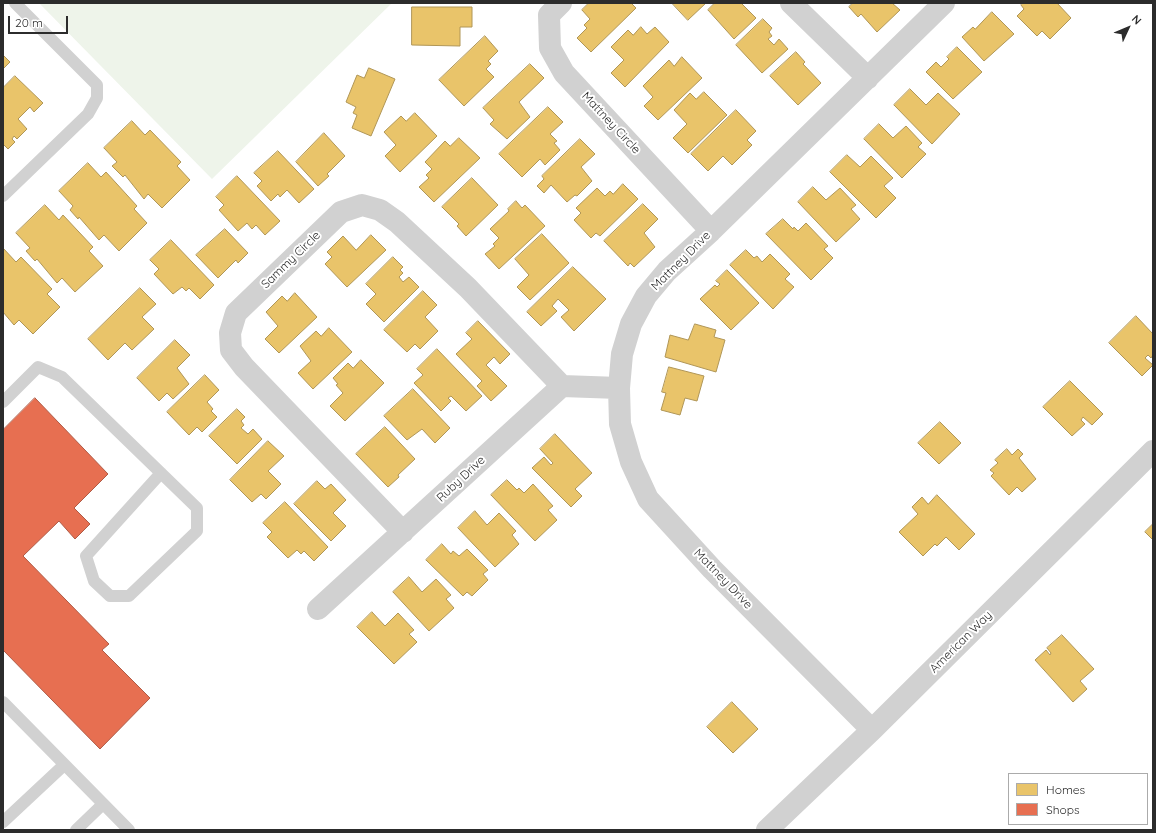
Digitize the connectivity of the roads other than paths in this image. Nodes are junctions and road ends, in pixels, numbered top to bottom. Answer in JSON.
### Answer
{"nodes":[{"id":1,"x":15,"y":3,"type":"edge"},
{"id":2,"x":561,"y":3,"type":"edge"},
{"id":3,"x":792,"y":3,"type":"edge"},
{"id":4,"x":944,"y":3,"type":"edge"},
{"id":5,"x":868,"y":78,"type":"junction"},
{"id":6,"x":3,"y":196,"type":"edge"},
{"id":7,"x":711,"y":231,"type":"junction"},
{"id":8,"x":562,"y":386,"type":"junction"},
{"id":9,"x":619,"y":388,"type":"junction"},
{"id":10,"x":3,"y":402,"type":"edge"},
{"id":11,"x":1153,"y":452,"type":"edge"},
{"id":12,"x":161,"y":473,"type":"junction"},
{"id":13,"x":403,"y":532,"type":"junction"},
{"id":14,"x":318,"y":609,"type":"dead end"},
{"id":15,"x":3,"y":702,"type":"edge"},
{"id":16,"x":872,"y":730,"type":"junction"},
{"id":17,"x":64,"y":765,"type":"junction"},
{"id":18,"x":103,"y":804,"type":"junction"},
{"id":19,"x":3,"y":822,"type":"edge"},
{"id":20,"x":76,"y":830,"type":"edge"},
{"id":21,"x":129,"y":830,"type":"edge"},
{"id":22,"x":768,"y":830,"type":"edge"}],
"edges":[{"from":1,"to":6,"type":"lane"},
{"from":2,"to":7,"type":"street","name":"Mattney Circle"},
{"from":3,"to":5,"type":"street"},
{"from":4,"to":5,"type":"street","name":"Mattney Drive"},
{"from":5,"to":7,"type":"street","name":"Mattney Drive"},
{"from":7,"to":9,"type":"street","name":"Mattney Drive"},
{"from":8,"to":9,"type":"street"},
{"from":8,"to":13,"type":"street","name":"Ruby Drive"},
{"from":8,"to":13,"type":"street","name":"Sammy Circle"},
{"from":9,"to":16,"type":"street","name":"Mattney Drive"},
{"from":10,"to":12,"type":"lane"},
{"from":11,"to":16,"type":"street","name":"American Way"},
{"from":12,"to":12,"type":"lane"},
{"from":13,"to":14,"type":"street","name":"Ruby Drive"},
{"from":15,"to":17,"type":"lane"},
{"from":16,"to":22,"type":"street","name":"American Way"},
{"from":17,"to":18,"type":"lane"},
{"from":17,"to":19,"type":"lane"},
{"from":18,"to":20,"type":"lane"},
{"from":18,"to":21,"type":"lane"}]}
